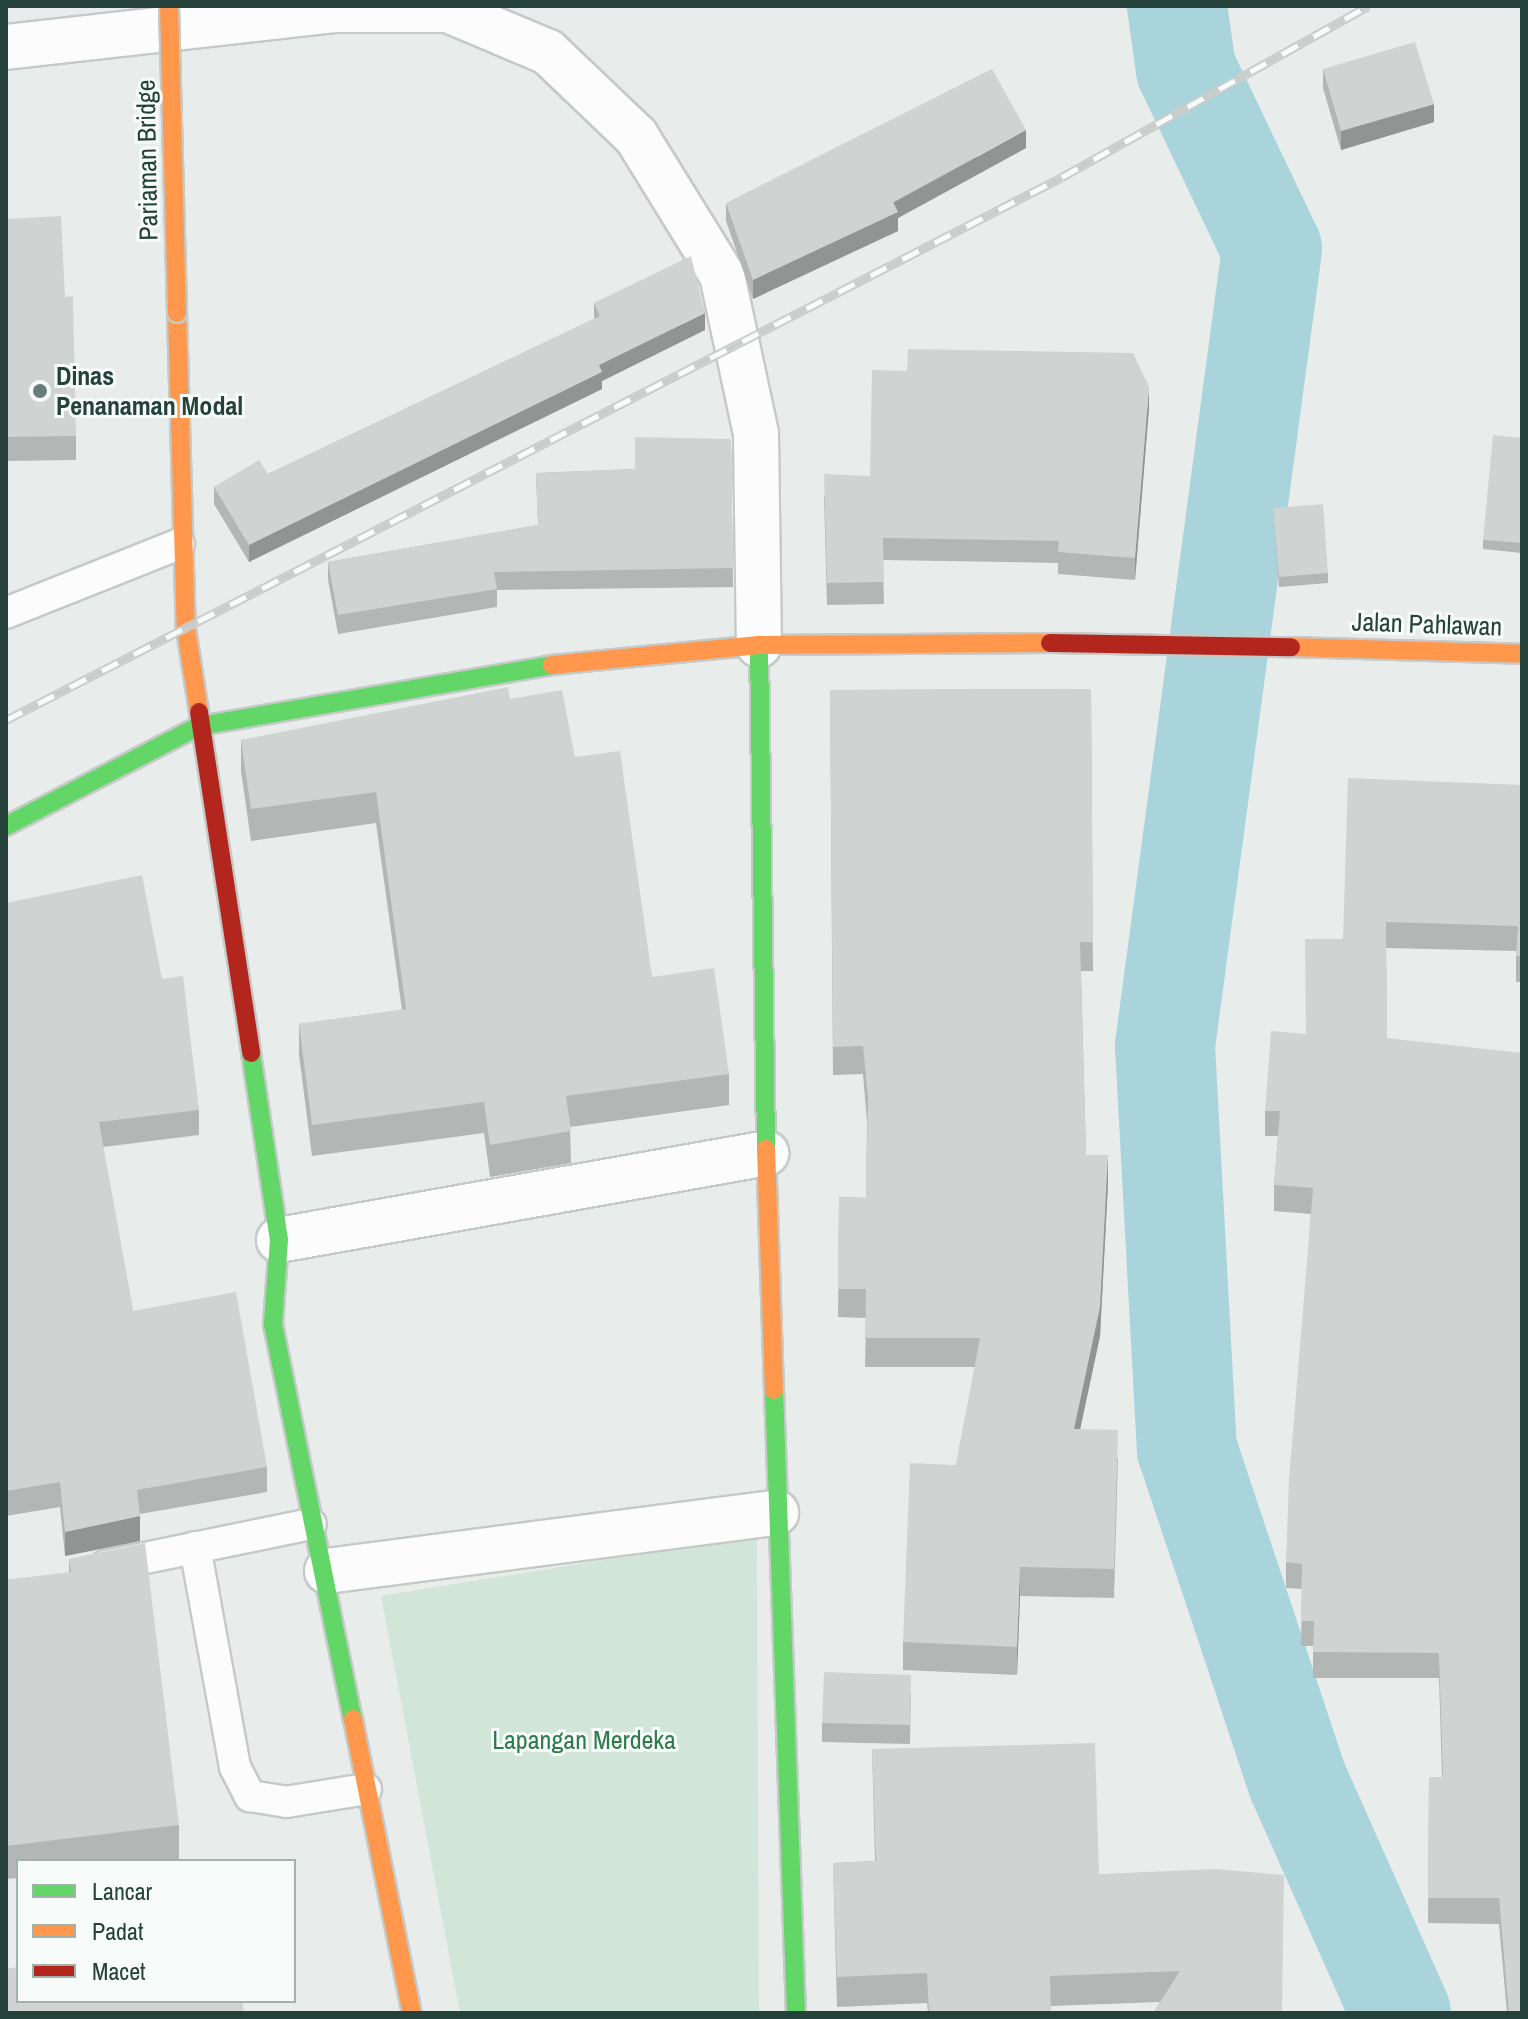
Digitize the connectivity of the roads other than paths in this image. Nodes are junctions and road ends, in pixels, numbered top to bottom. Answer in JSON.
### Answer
{"nodes":[{"id":1,"x":169,"y":6,"type":"edge"},
{"id":2,"x":6,"y":47,"type":"edge"},
{"id":3,"x":179,"y":544,"type":"junction"},
{"id":4,"x":6,"y":613,"type":"edge"},
{"id":5,"x":759,"y":645,"type":"junction"},
{"id":6,"x":1522,"y":654,"type":"edge"},
{"id":7,"x":199,"y":726,"type":"junction"},
{"id":8,"x":6,"y":826,"type":"edge"},
{"id":9,"x":766,"y":1153,"type":"junction"},
{"id":10,"x":279,"y":1240,"type":"junction"},
{"id":11,"x":776,"y":1513,"type":"junction"},
{"id":12,"x":311,"y":1524,"type":"junction"},
{"id":13,"x":195,"y":1547,"type":"junction"},
{"id":14,"x":327,"y":1571,"type":"junction"},
{"id":15,"x":79,"y":1572,"type":"edge"},
{"id":16,"x":366,"y":1789,"type":"junction"},
{"id":17,"x":412,"y":2013,"type":"edge"},
{"id":18,"x":796,"y":2013,"type":"edge"}],
"edges":[{"from":1,"to":3,"type":"street","name":"Pariaman Bridge","bridge":true},
{"from":2,"to":5,"type":"street"},
{"from":3,"to":4,"type":"lane"},
{"from":3,"to":7,"type":"street","name":"Pariaman Bridge"},
{"from":5,"to":6,"type":"street","name":"Jalan Pahlawan"},
{"from":5,"to":7,"type":"street","name":"Jalan Pahlawan"},
{"from":5,"to":9,"type":"street"},
{"from":7,"to":8,"type":"street","name":"Jalan Pahlawan"},
{"from":7,"to":10,"type":"street","name":"Pariaman Bridge"},
{"from":9,"to":10,"type":"street"},
{"from":9,"to":11,"type":"street"},
{"from":10,"to":12,"type":"street","name":"Pariaman Bridge"},
{"from":11,"to":14,"type":"street"},
{"from":11,"to":18,"type":"street"},
{"from":12,"to":13,"type":"lane"},
{"from":12,"to":14,"type":"street","name":"Pariaman Bridge"},
{"from":13,"to":15,"type":"lane"},
{"from":13,"to":16,"type":"lane"},
{"from":14,"to":16,"type":"street","name":"Pariaman Bridge"},
{"from":16,"to":17,"type":"street","name":"Pariaman Bridge"}]}
